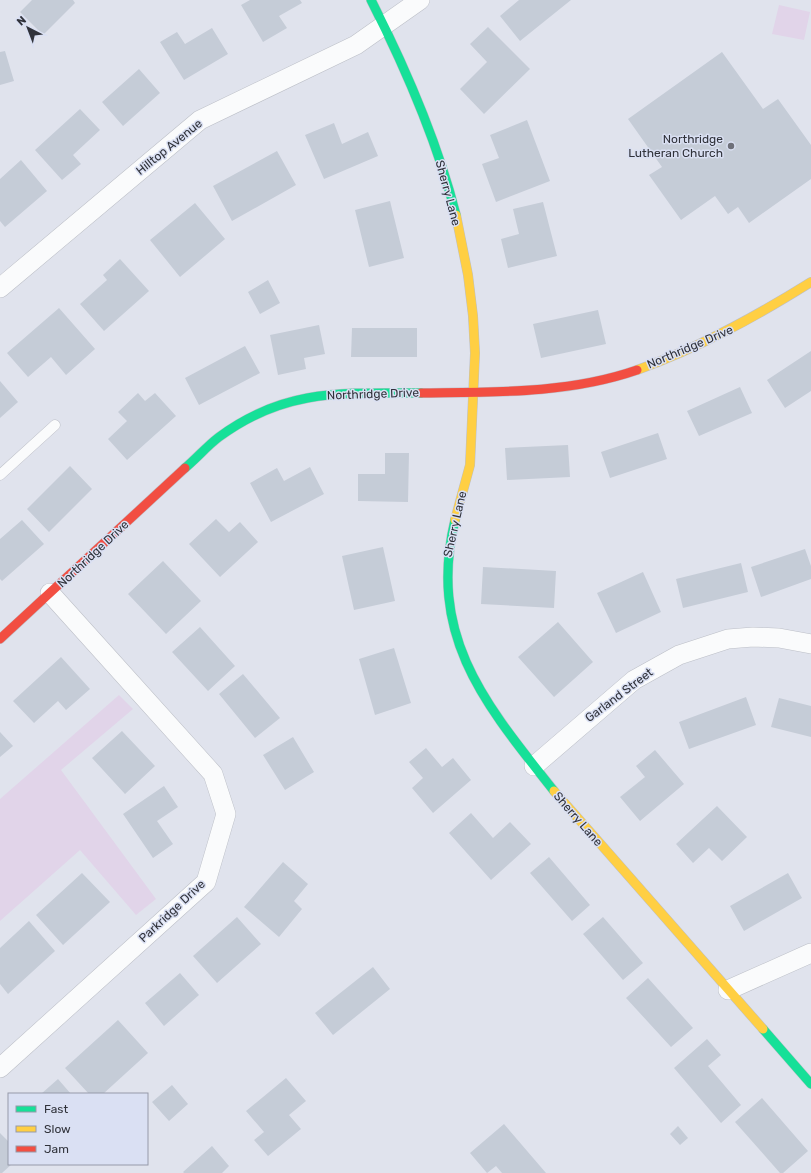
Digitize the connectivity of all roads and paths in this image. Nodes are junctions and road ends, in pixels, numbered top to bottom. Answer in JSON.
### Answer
{"nodes":[{"id":1,"x":371,"y":0,"type":"edge"},
{"id":2,"x":420,"y":0,"type":"edge"},
{"id":3,"x":385,"y":26,"type":"junction"},
{"id":4,"x":811,"y":282,"type":"edge"},
{"id":5,"x":0,"y":288,"type":"edge"},
{"id":6,"x":474,"y":392,"type":"junction"},
{"id":7,"x":55,"y":426,"type":"dead end"},
{"id":8,"x":0,"y":475,"type":"edge"},
{"id":9,"x":50,"y":593,"type":"junction"},
{"id":10,"x":0,"y":639,"type":"edge"},
{"id":11,"x":811,"y":644,"type":"edge"},
{"id":12,"x":534,"y":766,"type":"junction"},
{"id":13,"x":811,"y":953,"type":"edge"},
{"id":14,"x":728,"y":990,"type":"junction"},
{"id":15,"x":0,"y":1068,"type":"edge"},
{"id":16,"x":811,"y":1084,"type":"edge"}],
"edges":[{"from":1,"to":3,"type":"street","name":"Sherry Lane"},
{"from":2,"to":3,"type":"street","name":"Hilltop Avenue"},
{"from":3,"to":5,"type":"street","name":"Hilltop Avenue"},
{"from":3,"to":6,"type":"street","name":"Sherry Lane"},
{"from":4,"to":6,"type":"street","name":"Northridge Drive"},
{"from":6,"to":9,"type":"street","name":"Northridge Drive"},
{"from":6,"to":12,"type":"street","name":"Sherry Lane"},
{"from":7,"to":8,"type":"lane"},
{"from":9,"to":10,"type":"street","name":"Northridge Drive"},
{"from":9,"to":15,"type":"street","name":"Parkridge Drive"},
{"from":11,"to":12,"type":"street","name":"Garland Street"},
{"from":12,"to":14,"type":"street","name":"Sherry Lane"},
{"from":13,"to":14,"type":"street"},
{"from":14,"to":16,"type":"street","name":"Sherry Lane"}]}
